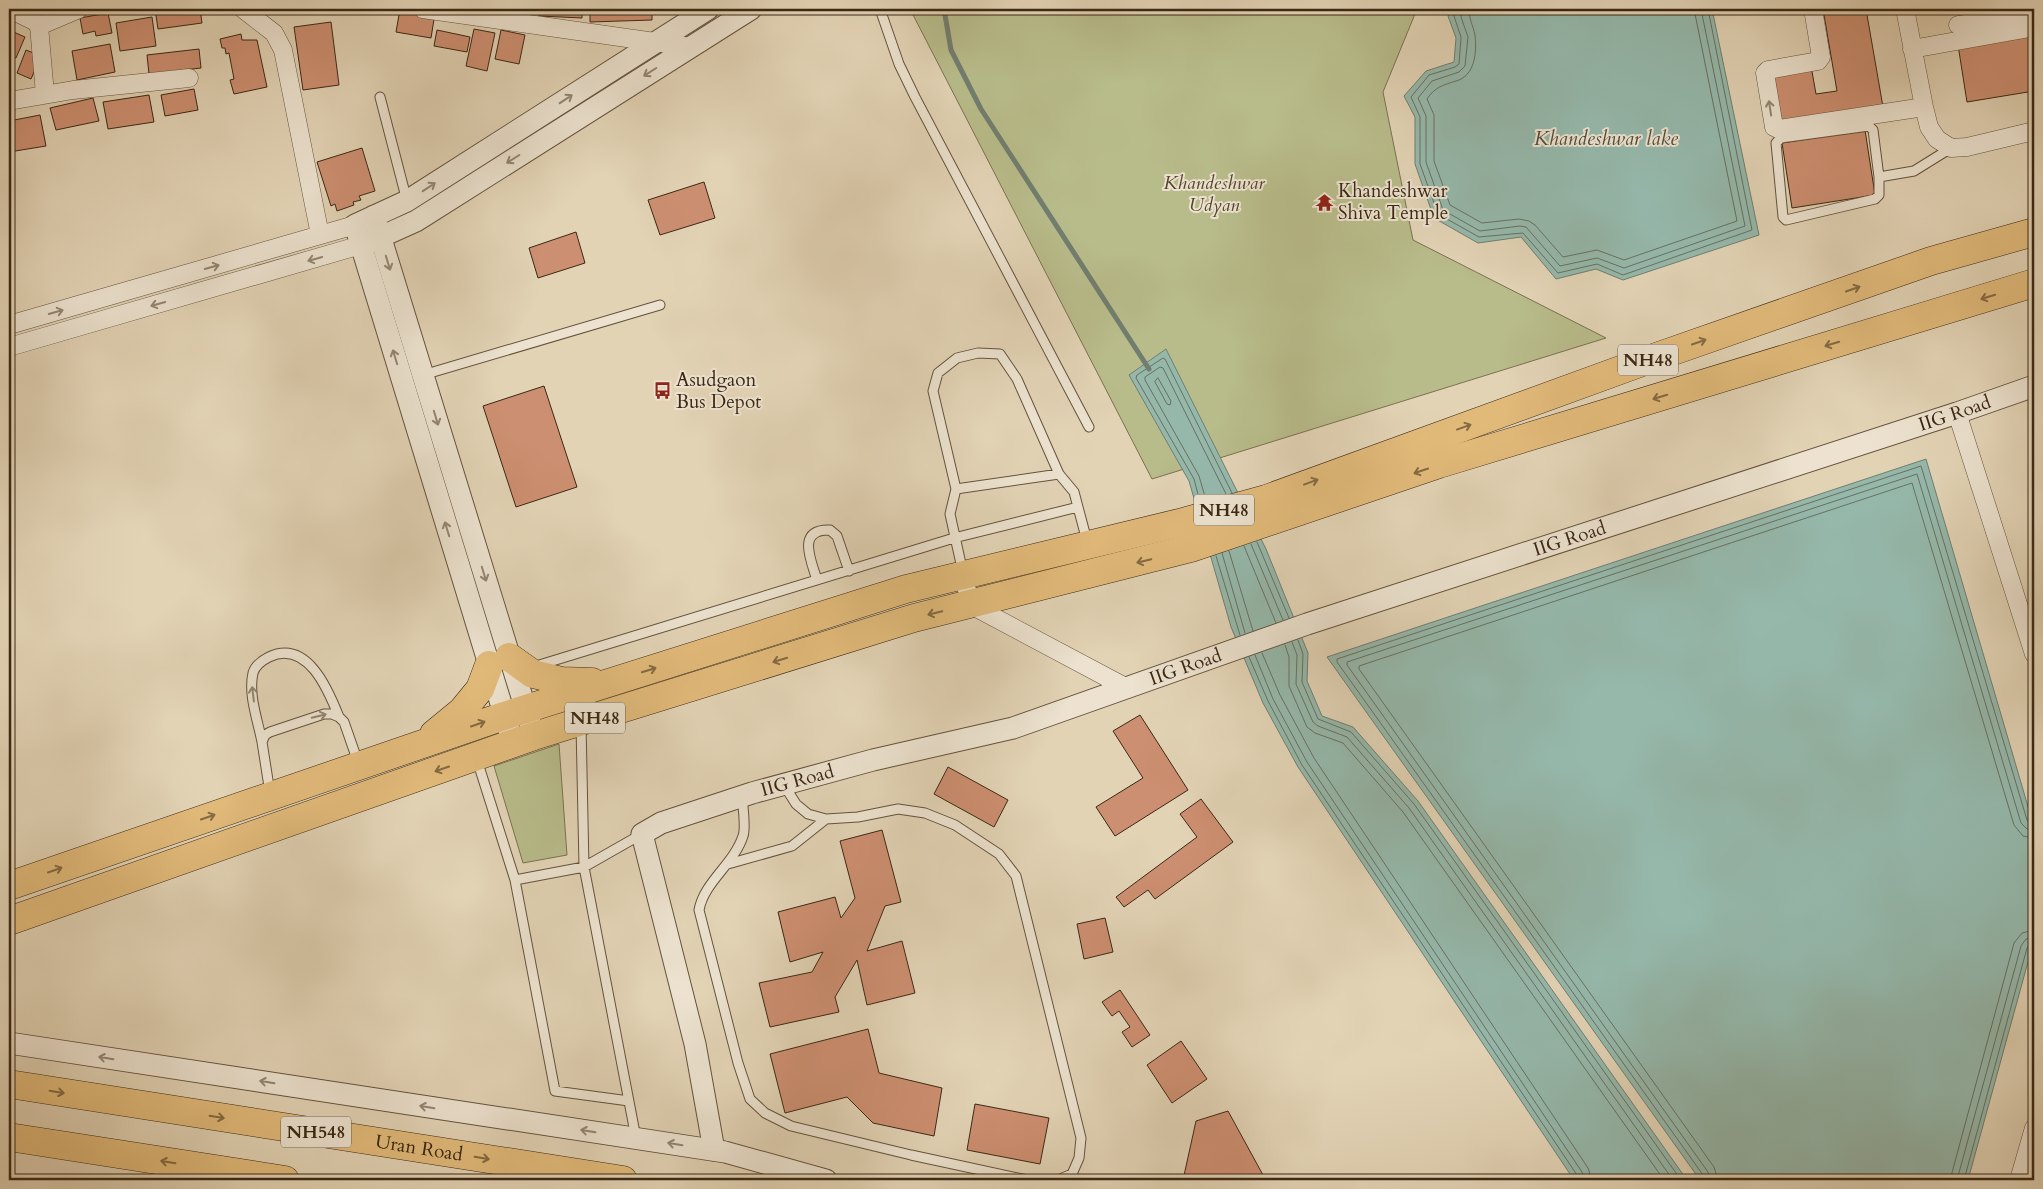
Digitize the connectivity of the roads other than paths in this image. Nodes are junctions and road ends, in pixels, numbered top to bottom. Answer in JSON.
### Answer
{"nodes":[{"id":1,"x":9,"y":9,"type":"edge"},
{"id":2,"x":79,"y":9,"type":"edge"},
{"id":3,"x":243,"y":9,"type":"edge"},
{"id":4,"x":423,"y":9,"type":"edge"},
{"id":5,"x":707,"y":9,"type":"edge"},
{"id":6,"x":750,"y":9,"type":"edge"},
{"id":7,"x":880,"y":9,"type":"edge"},
{"id":8,"x":1813,"y":9,"type":"edge"},
{"id":9,"x":1905,"y":9,"type":"edge"},
{"id":10,"x":2025,"y":12,"type":"edge"},
{"id":11,"x":39,"y":26,"type":"junction"},
{"id":12,"x":1958,"y":26,"type":"dead end"},
{"id":13,"x":2034,"y":27,"type":"edge"},
{"id":14,"x":655,"y":42,"type":"junction"},
{"id":15,"x":690,"y":47,"type":"junction"},
{"id":16,"x":1912,"y":49,"type":"junction"},
{"id":17,"x":190,"y":78,"type":"dead end"},
{"id":18,"x":45,"y":94,"type":"junction"},
{"id":19,"x":380,"y":97,"type":"dead end"},
{"id":20,"x":9,"y":101,"type":"edge"},
{"id":21,"x":1924,"y":107,"type":"junction"},
{"id":22,"x":2034,"y":131,"type":"edge"},
{"id":23,"x":1951,"y":148,"type":"junction"},
{"id":24,"x":1879,"y":177,"type":"junction"},
{"id":25,"x":407,"y":201,"type":"junction"},
{"id":26,"x":364,"y":221,"type":"junction"},
{"id":27,"x":2034,"y":232,"type":"edge"},
{"id":28,"x":320,"y":235,"type":"junction"},
{"id":29,"x":371,"y":241,"type":"junction"},
{"id":30,"x":2034,"y":282,"type":"edge"},
{"id":31,"x":660,"y":305,"type":"dead end"},
{"id":32,"x":9,"y":325,"type":"edge"},
{"id":33,"x":9,"y":347,"type":"edge"},
{"id":34,"x":413,"y":378,"type":"junction"},
{"id":35,"x":2034,"y":386,"type":"edge"},
{"id":36,"x":1957,"y":413,"type":"junction"},
{"id":37,"x":1089,"y":427,"type":"dead end"},
{"id":38,"x":1058,"y":474,"type":"junction"},
{"id":39,"x":956,"y":489,"type":"junction"},
{"id":40,"x":1078,"y":506,"type":"junction"},
{"id":41,"x":1269,"y":510,"type":"junction"},
{"id":42,"x":954,"y":538,"type":"junction"},
{"id":43,"x":1088,"y":545,"type":"junction"},
{"id":44,"x":849,"y":571,"type":"junction"},
{"id":45,"x":964,"y":575,"type":"junction"},
{"id":46,"x":817,"y":580,"type":"junction"},
{"id":47,"x":971,"y":605,"type":"junction"},
{"id":48,"x":2034,"y":654,"type":"edge"},
{"id":49,"x":508,"y":664,"type":"junction"},
{"id":50,"x":610,"y":682,"type":"junction"},
{"id":51,"x":1127,"y":688,"type":"junction"},
{"id":52,"x":514,"y":712,"type":"junction"},
{"id":53,"x":339,"y":717,"type":"junction"},
{"id":54,"x":581,"y":723,"type":"junction"},
{"id":55,"x":524,"y":740,"type":"junction"},
{"id":56,"x":262,"y":742,"type":"junction"},
{"id":57,"x":424,"y":743,"type":"junction"},
{"id":58,"x":476,"y":757,"type":"junction"},
{"id":59,"x":359,"y":765,"type":"junction"},
{"id":60,"x":783,"y":784,"type":"junction"},
{"id":61,"x":270,"y":795,"type":"junction"},
{"id":62,"x":742,"y":797,"type":"junction"},
{"id":63,"x":826,"y":819,"type":"junction"},
{"id":64,"x":642,"y":834,"type":"junction"},
{"id":65,"x":728,"y":864,"type":"junction"},
{"id":66,"x":584,"y":867,"type":"junction"},
{"id":67,"x":515,"y":880,"type":"junction"},
{"id":68,"x":9,"y":886,"type":"edge"},
{"id":69,"x":9,"y":921,"type":"edge"},
{"id":70,"x":9,"y":1043,"type":"edge"},
{"id":71,"x":9,"y":1084,"type":"edge"},
{"id":72,"x":629,"y":1100,"type":"junction"},
{"id":73,"x":2034,"y":1128,"type":"edge"},
{"id":74,"x":9,"y":1137,"type":"edge"},
{"id":75,"x":636,"y":1138,"type":"junction"},
{"id":76,"x":714,"y":1150,"type":"junction"},
{"id":77,"x":285,"y":1180,"type":"edge"},
{"id":78,"x":622,"y":1180,"type":"edge"},
{"id":79,"x":826,"y":1180,"type":"edge"},
{"id":80,"x":1027,"y":1180,"type":"edge"},
{"id":81,"x":1058,"y":1180,"type":"edge"},
{"id":82,"x":2018,"y":1180,"type":"edge"}],
"edges":[{"from":1,"to":11,"type":"street"},
{"from":2,"to":11,"type":"street"},
{"from":3,"to":28,"type":"street"},
{"from":4,"to":14,"type":"street"},
{"from":5,"to":14,"type":"street"},
{"from":6,"to":15,"type":"street"},
{"from":7,"to":37,"type":"lane"},
{"from":21,"to":8,"type":"street","one_way":true},
{"from":9,"to":16,"type":"street"},
{"from":10,"to":12,"type":"street"},
{"from":11,"to":18,"type":"street"},
{"from":13,"to":16,"type":"street"},
{"from":14,"to":15,"type":"street"},
{"from":25,"to":14,"type":"street","one_way":true},
{"from":15,"to":29,"type":"street","one_way":true},
{"from":16,"to":21,"type":"street"},
{"from":17,"to":18,"type":"street"},
{"from":18,"to":20,"type":"street"},
{"from":19,"to":25,"type":"lane"},
{"from":21,"to":23,"type":"street"},
{"from":22,"to":23,"type":"street"},
{"from":23,"to":24,"type":"lane"},
{"from":24,"to":24,"type":"lane"},
{"from":25,"to":26,"type":"street"},
{"from":26,"to":28,"type":"street"},
{"from":26,"to":29,"type":"street"},
{"from":41,"to":27,"type":"highway","number":"NH48","one_way":true},
{"from":32,"to":28,"type":"street","one_way":true},
{"from":29,"to":33,"type":"street","one_way":true},
{"from":29,"to":34,"type":"street"},
{"from":30,"to":41,"type":"highway","number":"NH48","one_way":true},
{"from":31,"to":34,"type":"lane"},
{"from":34,"to":49,"type":"street"},
{"from":35,"to":36,"type":"street","name":"IIG Road"},
{"from":36,"to":48,"type":"street"},
{"from":36,"to":51,"type":"street","name":"IIG Road"},
{"from":38,"to":39,"type":"lane"},
{"from":38,"to":39,"type":"lane"},
{"from":38,"to":40,"type":"lane"},
{"from":39,"to":42,"type":"lane"},
{"from":40,"to":42,"type":"lane"},
{"from":40,"to":43,"type":"lane"},
{"from":41,"to":43,"type":"highway","number":"NH48"},
{"from":41,"to":47,"type":"highway","number":"NH48","one_way":true},
{"from":42,"to":44,"type":"lane"},
{"from":42,"to":45,"type":"lane"},
{"from":43,"to":45,"type":"highway","number":"NH48"},
{"from":44,"to":46,"type":"lane"},
{"from":44,"to":46,"type":"lane"},
{"from":45,"to":47,"type":"street"},
{"from":50,"to":45,"type":"highway","number":"NH48","one_way":true},
{"from":46,"to":49,"type":"lane"},
{"from":47,"to":51,"type":"street"},
{"from":47,"to":54,"type":"highway","number":"NH48","one_way":true},
{"from":49,"to":50,"type":"highway"},
{"from":49,"to":52,"type":"street"},
{"from":49,"to":57,"type":"highway"},
{"from":50,"to":52,"type":"highway","number":"NH48"},
{"from":51,"to":60,"type":"street","name":"IIG Road"},
{"from":52,"to":55,"type":"street"},
{"from":57,"to":52,"type":"highway","number":"NH48","one_way":true},
{"from":56,"to":53,"type":"lane","one_way":true},
{"from":56,"to":53,"type":"lane","one_way":true},
{"from":53,"to":59,"type":"lane"},
{"from":54,"to":55,"type":"highway","number":"NH48"},
{"from":54,"to":66,"type":"lane"},
{"from":55,"to":58,"type":"highway","number":"NH48"},
{"from":56,"to":61,"type":"lane"},
{"from":57,"to":59,"type":"highway","number":"NH48"},
{"from":58,"to":67,"type":"lane"},
{"from":58,"to":69,"type":"highway","number":"NH48","one_way":true},
{"from":59,"to":61,"type":"highway","number":"NH48"},
{"from":60,"to":62,"type":"street","name":"IIG Road"},
{"from":60,"to":63,"type":"lane"},
{"from":68,"to":61,"type":"highway","number":"NH48","one_way":true},
{"from":62,"to":64,"type":"street","name":"IIG Road"},
{"from":62,"to":65,"type":"lane"},
{"from":63,"to":65,"type":"lane"},
{"from":63,"to":81,"type":"lane"},
{"from":64,"to":66,"type":"lane"},
{"from":64,"to":76,"type":"street"},
{"from":65,"to":80,"type":"lane"},
{"from":66,"to":67,"type":"lane"},
{"from":66,"to":72,"type":"lane"},
{"from":67,"to":72,"type":"lane"},
{"from":75,"to":70,"type":"street","one_way":true},
{"from":71,"to":78,"type":"highway","name":"Uran Road","number":"NH548","one_way":true},
{"from":72,"to":75,"type":"lane"},
{"from":73,"to":82,"type":"street"},
{"from":77,"to":74,"type":"highway","one_way":true},
{"from":76,"to":75,"type":"street","one_way":true},
{"from":76,"to":79,"type":"street"}]}
